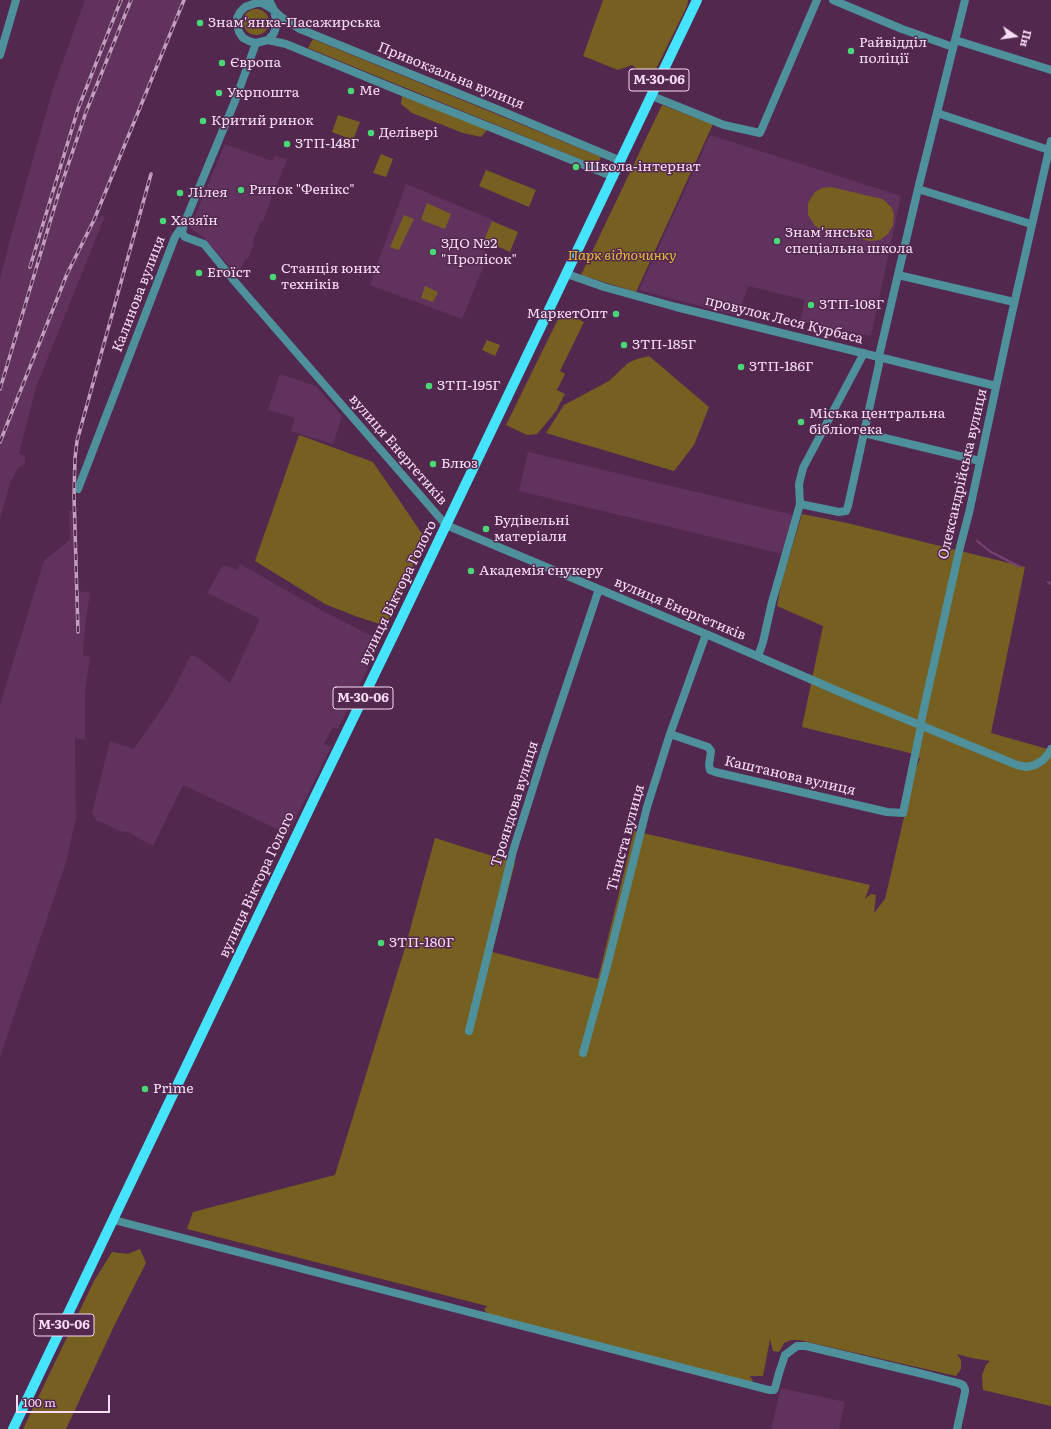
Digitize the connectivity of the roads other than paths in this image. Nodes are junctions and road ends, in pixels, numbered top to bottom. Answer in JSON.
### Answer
{"nodes":[{"id":1,"x":16,"y":0,"type":"edge"},
{"id":2,"x":251,"y":0,"type":"edge"},
{"id":3,"x":269,"y":0,"type":"edge"},
{"id":4,"x":697,"y":0,"type":"edge"},
{"id":5,"x":817,"y":0,"type":"edge"},
{"id":6,"x":833,"y":0,"type":"edge"},
{"id":7,"x":966,"y":0,"type":"edge"},
{"id":8,"x":245,"y":7,"type":"junction"},
{"id":9,"x":274,"y":10,"type":"junction"},
{"id":10,"x":268,"y":40,"type":"junction"},
{"id":11,"x":256,"y":43,"type":"junction"},
{"id":12,"x":954,"y":44,"type":"junction"},
{"id":13,"x":0,"y":55,"type":"edge"},
{"id":14,"x":1051,"y":70,"type":"edge"},
{"id":15,"x":652,"y":96,"type":"junction"},
{"id":16,"x":937,"y":113,"type":"junction"},
{"id":17,"x":1051,"y":141,"type":"edge"},
{"id":18,"x":1049,"y":150,"type":"junction"},
{"id":19,"x":621,"y":161,"type":"junction"},
{"id":20,"x":614,"y":177,"type":"junction"},
{"id":21,"x":918,"y":189,"type":"junction"},
{"id":22,"x":184,"y":224,"type":"junction"},
{"id":23,"x":1031,"y":224,"type":"junction"},
{"id":24,"x":567,"y":274,"type":"junction"},
{"id":25,"x":898,"y":275,"type":"junction"},
{"id":26,"x":1014,"y":302,"type":"junction"},
{"id":27,"x":864,"y":353,"type":"junction"},
{"id":28,"x":879,"y":356,"type":"junction"},
{"id":29,"x":996,"y":386,"type":"junction"},
{"id":30,"x":864,"y":433,"type":"junction"},
{"id":31,"x":980,"y":461,"type":"junction"},
{"id":32,"x":78,"y":489,"type":"dead end"},
{"id":33,"x":800,"y":504,"type":"junction"},
{"id":34,"x":446,"y":525,"type":"junction"},
{"id":35,"x":599,"y":589,"type":"junction"},
{"id":36,"x":706,"y":634,"type":"junction"},
{"id":37,"x":758,"y":656,"type":"junction"},
{"id":38,"x":921,"y":726,"type":"junction"},
{"id":39,"x":670,"y":734,"type":"junction"},
{"id":40,"x":1051,"y":749,"type":"edge"},
{"id":41,"x":903,"y":813,"type":"joint"},
{"id":42,"x":469,"y":1031,"type":"dead end"},
{"id":43,"x":583,"y":1053,"type":"dead end"},
{"id":44,"x":114,"y":1220,"type":"junction"},
{"id":45,"x":13,"y":1429,"type":"edge"},
{"id":46,"x":957,"y":1429,"type":"edge"}],
"edges":[{"from":1,"to":13,"type":"street"},
{"from":2,"to":8,"type":"street"},
{"from":3,"to":9,"type":"street"},
{"from":4,"to":15,"type":"main road","name":"вулиця Віктора Голого","number":"М-30-06"},
{"from":5,"to":15,"type":"street"},
{"from":6,"to":12,"type":"street"},
{"from":7,"to":12,"type":"street"},
{"from":8,"to":9,"type":"street"},
{"from":8,"to":11,"type":"street"},
{"from":9,"to":10,"type":"street"},
{"from":9,"to":19,"type":"street","name":"Привокзальна вулиця"},
{"from":10,"to":11,"type":"street"},
{"from":10,"to":20,"type":"street"},
{"from":11,"to":22,"type":"street","name":"Калинова вулиця"},
{"from":12,"to":14,"type":"street"},
{"from":12,"to":16,"type":"street"},
{"from":15,"to":19,"type":"main road","name":"вулиця Віктора Голого","number":"М-30-06"},
{"from":16,"to":18,"type":"street"},
{"from":16,"to":21,"type":"street"},
{"from":17,"to":18,"type":"street","name":"Олександрійська вулиця"},
{"from":18,"to":23,"type":"street","name":"Олександрійська вулиця"},
{"from":19,"to":20,"type":"main road","name":"вулиця Віктора Голого","number":"М-30-06"},
{"from":20,"to":24,"type":"main road","name":"вулиця Віктора Голого","number":"М-30-06"},
{"from":21,"to":23,"type":"street"},
{"from":21,"to":25,"type":"street"},
{"from":22,"to":32,"type":"street","name":"Калинова вулиця"},
{"from":22,"to":34,"type":"street","name":"вулиця Енергетиків"},
{"from":23,"to":26,"type":"street","name":"Олександрійська вулиця"},
{"from":24,"to":27,"type":"street","name":"провулок Леся Курбаса"},
{"from":24,"to":34,"type":"main road","name":"вулиця Віктора Голого","number":"М-30-06"},
{"from":25,"to":26,"type":"street"},
{"from":25,"to":28,"type":"street"},
{"from":26,"to":29,"type":"street","name":"Олександрійська вулиця"},
{"from":27,"to":28,"type":"street","name":"провулок Леся Курбаса"},
{"from":27,"to":33,"type":"street"},
{"from":28,"to":29,"type":"street","name":"провулок Леся Курбаса"},
{"from":28,"to":30,"type":"street"},
{"from":29,"to":31,"type":"street","name":"Олександрійська вулиця"},
{"from":30,"to":31,"type":"street"},
{"from":30,"to":33,"type":"street"},
{"from":31,"to":38,"type":"street","name":"Олександрійська вулиця"},
{"from":33,"to":37,"type":"street"},
{"from":34,"to":35,"type":"street","name":"вулиця Енергетиків"},
{"from":34,"to":44,"type":"main road","name":"вулиця Віктора Голого","number":"М-30-06"},
{"from":35,"to":36,"type":"street","name":"вулиця Енергетиків"},
{"from":35,"to":42,"type":"street","name":"Трояндова вулиця"},
{"from":36,"to":37,"type":"street","name":"вулиця Енергетиків"},
{"from":36,"to":39,"type":"street","name":"Тіниста вулиця"},
{"from":37,"to":38,"type":"street","name":"вулиця Енергетиків"},
{"from":38,"to":40,"type":"street","name":"вулиця Енергетиків"},
{"from":38,"to":41,"type":"street","name":"Олександрійська вулиця"},
{"from":39,"to":41,"type":"street","name":"Каштанова вулиця"},
{"from":39,"to":43,"type":"street","name":"Тіниста вулиця"},
{"from":44,"to":45,"type":"main road","number":"М-30-06"},
{"from":44,"to":46,"type":"street"}]}
